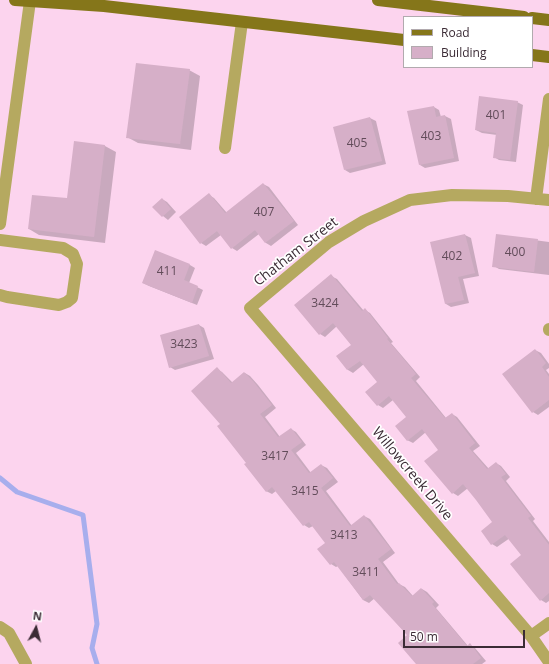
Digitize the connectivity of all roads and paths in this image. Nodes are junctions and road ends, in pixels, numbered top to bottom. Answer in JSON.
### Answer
{"nodes":[{"id":1,"x":15,"y":0,"type":"edge"},
{"id":2,"x":378,"y":0,"type":"edge"},
{"id":3,"x":30,"y":1,"type":"edge"},
{"id":4,"x":515,"y":16,"type":"edge"},
{"id":5,"x":533,"y":18,"type":"edge"},
{"id":6,"x":549,"y":20,"type":"edge"},
{"id":7,"x":242,"y":22,"type":"junction"},
{"id":8,"x":403,"y":40,"type":"edge"},
{"id":9,"x":533,"y":55,"type":"edge"},
{"id":10,"x":549,"y":57,"type":"edge"},
{"id":11,"x":549,"y":98,"type":"edge"},
{"id":12,"x":225,"y":148,"type":"dead end"},
{"id":13,"x":536,"y":199,"type":"junction"},
{"id":14,"x":549,"y":200,"type":"edge"},
{"id":15,"x":0,"y":224,"type":"edge"},
{"id":16,"x":0,"y":240,"type":"edge"},
{"id":17,"x":0,"y":295,"type":"edge"},
{"id":18,"x":250,"y":308,"type":"joint"},
{"id":19,"x":549,"y":623,"type":"edge"},
{"id":20,"x":0,"y":628,"type":"edge"},
{"id":21,"x":531,"y":636,"type":"junction"},
{"id":22,"x":549,"y":662,"type":"edge"},
{"id":23,"x":26,"y":664,"type":"edge"}],
"edges":[{"from":1,"to":3,"type":"main road"},
{"from":2,"to":4,"type":"main road"},
{"from":3,"to":7,"type":"main road"},
{"from":3,"to":15,"type":"street"},
{"from":5,"to":6,"type":"main road"},
{"from":7,"to":8,"type":"main road"},
{"from":7,"to":12,"type":"street"},
{"from":9,"to":10,"type":"main road"},
{"from":11,"to":13,"type":"street"},
{"from":13,"to":14,"type":"street","name":"Chatham Street"},
{"from":13,"to":18,"type":"street","name":"Chatham Street"},
{"from":16,"to":17,"type":"street"},
{"from":18,"to":21,"type":"street","name":"Willowcreek Drive"},
{"from":19,"to":21,"type":"street"},
{"from":20,"to":23,"type":"street"},
{"from":21,"to":22,"type":"street","name":"Willowcreek Drive"}]}
